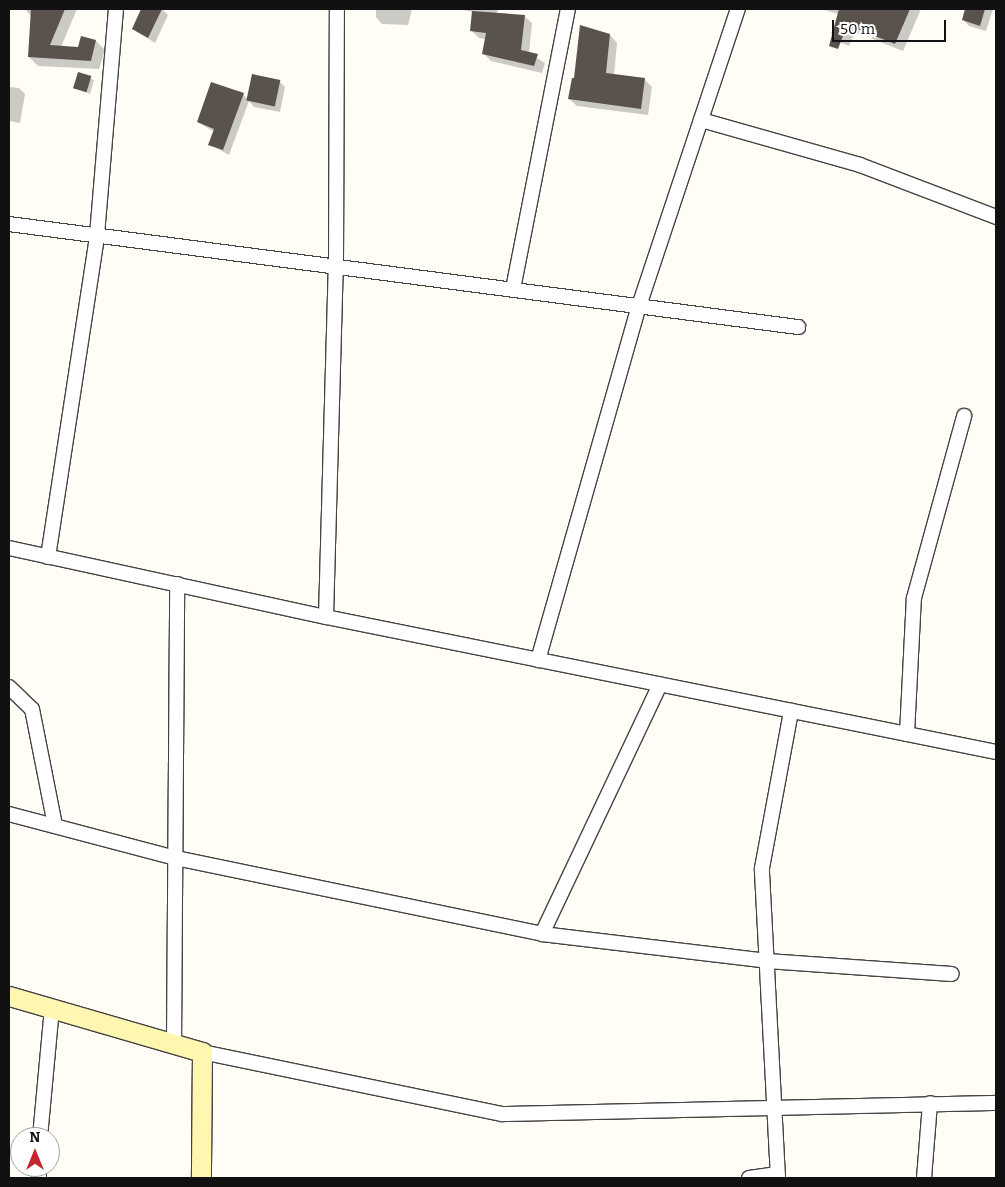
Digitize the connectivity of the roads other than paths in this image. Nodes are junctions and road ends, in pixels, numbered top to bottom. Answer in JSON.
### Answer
{"nodes":[{"id":1,"x":116,"y":9,"type":"edge"},
{"id":2,"x":337,"y":9,"type":"edge"},
{"id":3,"x":568,"y":9,"type":"edge"},
{"id":4,"x":738,"y":9,"type":"edge"},
{"id":5,"x":701,"y":120,"type":"junction"},
{"id":6,"x":996,"y":217,"type":"edge"},
{"id":7,"x":9,"y":224,"type":"edge"},
{"id":8,"x":97,"y":235,"type":"junction"},
{"id":9,"x":336,"y":265,"type":"junction"},
{"id":10,"x":513,"y":289,"type":"junction"},
{"id":11,"x":639,"y":306,"type":"junction"},
{"id":12,"x":798,"y":328,"type":"dead end"},
{"id":13,"x":964,"y":416,"type":"dead end"},
{"id":14,"x":9,"y":548,"type":"edge"},
{"id":15,"x":48,"y":557,"type":"junction"},
{"id":16,"x":177,"y":584,"type":"junction"},
{"id":17,"x":326,"y":617,"type":"junction"},
{"id":18,"x":538,"y":660,"type":"junction"},
{"id":19,"x":660,"y":684,"type":"junction"},
{"id":20,"x":9,"y":687,"type":"edge"},
{"id":21,"x":791,"y":711,"type":"junction"},
{"id":22,"x":907,"y":734,"type":"junction"},
{"id":23,"x":996,"y":752,"type":"edge"},
{"id":24,"x":9,"y":814,"type":"edge"},
{"id":25,"x":55,"y":825,"type":"junction"},
{"id":26,"x":176,"y":858,"type":"junction"},
{"id":27,"x":542,"y":934,"type":"junction"},
{"id":28,"x":767,"y":961,"type":"junction"},
{"id":29,"x":952,"y":974,"type":"dead end"},
{"id":30,"x":9,"y":996,"type":"edge"},
{"id":31,"x":52,"y":1008,"type":"junction"},
{"id":32,"x":174,"y":1045,"type":"junction"},
{"id":33,"x":202,"y":1052,"type":"junction"},
{"id":34,"x":930,"y":1103,"type":"junction"},
{"id":35,"x":996,"y":1103,"type":"edge"},
{"id":36,"x":776,"y":1110,"type":"junction"},
{"id":37,"x":41,"y":1127,"type":"edge"},
{"id":38,"x":778,"y":1176,"type":"edge"},
{"id":39,"x":201,"y":1178,"type":"edge"},
{"id":40,"x":750,"y":1178,"type":"edge"},
{"id":41,"x":924,"y":1178,"type":"edge"}],
"edges":[{"from":1,"to":8,"type":"street"},
{"from":2,"to":9,"type":"street"},
{"from":3,"to":10,"type":"street"},
{"from":4,"to":5,"type":"street"},
{"from":5,"to":6,"type":"street"},
{"from":5,"to":11,"type":"street"},
{"from":7,"to":8,"type":"street"},
{"from":8,"to":9,"type":"street"},
{"from":8,"to":15,"type":"street"},
{"from":9,"to":10,"type":"street"},
{"from":9,"to":17,"type":"street"},
{"from":10,"to":11,"type":"street"},
{"from":11,"to":12,"type":"street"},
{"from":11,"to":18,"type":"street"},
{"from":13,"to":22,"type":"street"},
{"from":14,"to":15,"type":"street"},
{"from":15,"to":16,"type":"street"},
{"from":16,"to":17,"type":"street"},
{"from":16,"to":26,"type":"street"},
{"from":17,"to":18,"type":"street"},
{"from":18,"to":19,"type":"street"},
{"from":19,"to":21,"type":"street"},
{"from":19,"to":27,"type":"street"},
{"from":20,"to":25,"type":"street"},
{"from":21,"to":22,"type":"street"},
{"from":21,"to":28,"type":"street"},
{"from":22,"to":23,"type":"street"},
{"from":24,"to":25,"type":"street"},
{"from":25,"to":26,"type":"street"},
{"from":26,"to":27,"type":"street"},
{"from":26,"to":32,"type":"street"},
{"from":27,"to":28,"type":"street"},
{"from":28,"to":29,"type":"street"},
{"from":28,"to":36,"type":"street"},
{"from":30,"to":31,"type":"street"},
{"from":31,"to":32,"type":"street"},
{"from":31,"to":37,"type":"street"},
{"from":32,"to":33,"type":"street"},
{"from":33,"to":36,"type":"street"},
{"from":33,"to":39,"type":"street"},
{"from":34,"to":35,"type":"street"},
{"from":34,"to":36,"type":"street"},
{"from":34,"to":41,"type":"street"},
{"from":36,"to":38,"type":"street"},
{"from":38,"to":40,"type":"street"}]}
